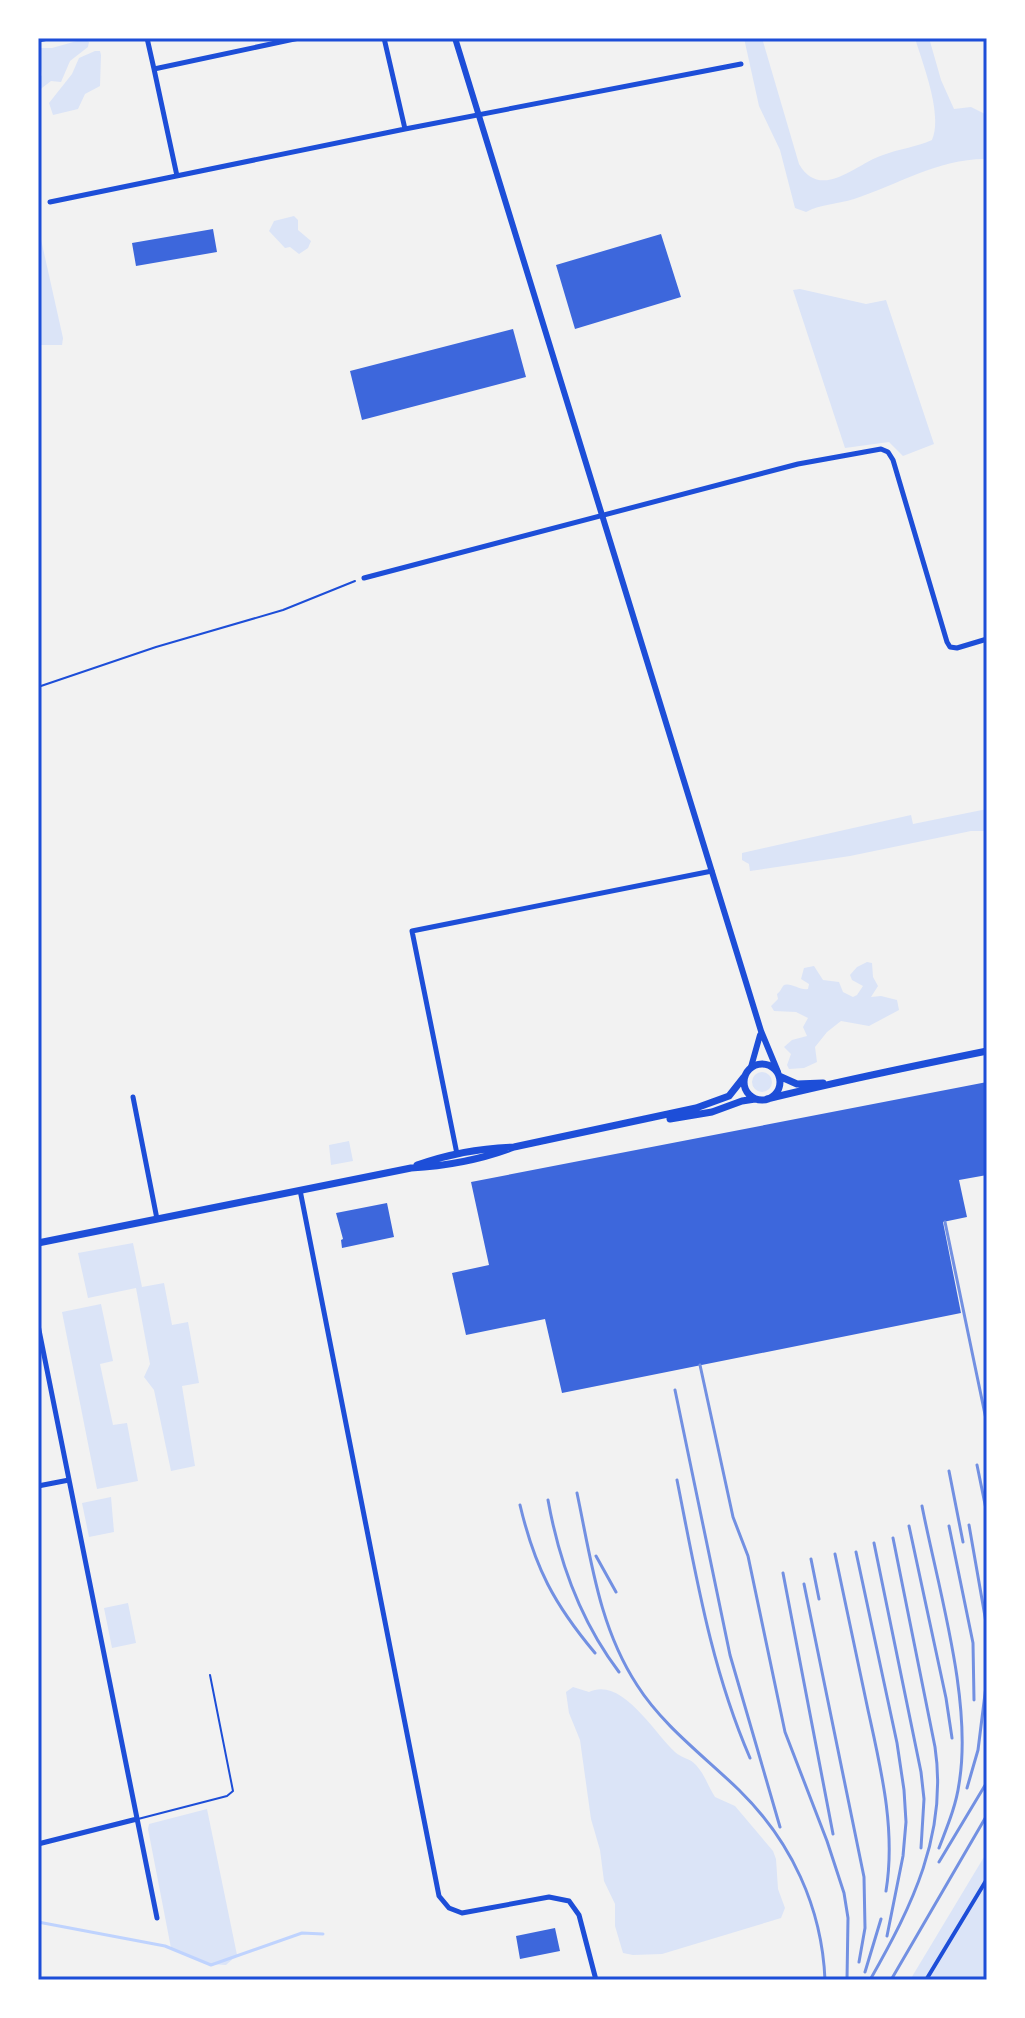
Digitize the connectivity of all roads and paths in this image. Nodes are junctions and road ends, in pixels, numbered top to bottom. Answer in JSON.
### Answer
{"nodes":[{"id":1,"x":48,"y":38,"type":"edge"},
{"id":2,"x":147,"y":38,"type":"edge"},
{"id":3,"x":299,"y":38,"type":"edge"},
{"id":4,"x":384,"y":38,"type":"edge"},
{"id":5,"x":455,"y":38,"type":"edge"},
{"id":6,"x":38,"y":40,"type":"edge"},
{"id":7,"x":741,"y":64,"type":"dead end"},
{"id":8,"x":154,"y":69,"type":"junction"},
{"id":9,"x":479,"y":114,"type":"junction"},
{"id":10,"x":405,"y":129,"type":"junction"},
{"id":11,"x":177,"y":176,"type":"junction"},
{"id":12,"x":50,"y":202,"type":"dead end"},
{"id":13,"x":601,"y":516,"type":"junction"},
{"id":14,"x":364,"y":578,"type":"joint"},
{"id":15,"x":987,"y":639,"type":"edge"},
{"id":16,"x":38,"y":687,"type":"edge"},
{"id":17,"x":712,"y":871,"type":"junction"},
{"id":18,"x":761,"y":1031,"type":"junction"},
{"id":19,"x":987,"y":1051,"type":"edge"},
{"id":20,"x":751,"y":1067,"type":"junction"},
{"id":21,"x":779,"y":1074,"type":"junction"},
{"id":22,"x":744,"y":1077,"type":"junction"},
{"id":23,"x":829,"y":1083,"type":"junction"},
{"id":24,"x":133,"y":1097,"type":"dead end"},
{"id":25,"x":758,"y":1099,"type":"junction"},
{"id":26,"x":767,"y":1099,"type":"junction"},
{"id":27,"x":648,"y":1120,"type":"junction"},
{"id":28,"x":514,"y":1147,"type":"junction"},
{"id":29,"x":457,"y":1154,"type":"junction"},
{"id":30,"x":411,"y":1168,"type":"junction"},
{"id":31,"x":300,"y":1190,"type":"junction"},
{"id":32,"x":157,"y":1219,"type":"junction"},
{"id":33,"x":38,"y":1243,"type":"edge"},
{"id":34,"x":38,"y":1325,"type":"edge"},
{"id":35,"x":42,"y":1361,"type":"edge"},
{"id":36,"x":69,"y":1480,"type":"junction"},
{"id":37,"x":38,"y":1486,"type":"edge"},
{"id":38,"x":210,"y":1675,"type":"dead end"},
{"id":39,"x":137,"y":1819,"type":"junction"},
{"id":40,"x":38,"y":1844,"type":"edge"},
{"id":41,"x":987,"y":1879,"type":"edge"},
{"id":42,"x":157,"y":1918,"type":"dead end"},
{"id":43,"x":596,"y":1980,"type":"edge"},
{"id":44,"x":926,"y":1980,"type":"edge"}],
"edges":[{"from":1,"to":6,"type":"street"},
{"from":2,"to":8,"type":"street"},
{"from":3,"to":8,"type":"street"},
{"from":4,"to":10,"type":"street"},
{"from":5,"to":9,"type":"street"},
{"from":7,"to":9,"type":"street"},
{"from":8,"to":11,"type":"street"},
{"from":9,"to":10,"type":"street"},
{"from":9,"to":13,"type":"street"},
{"from":10,"to":11,"type":"street"},
{"from":11,"to":12,"type":"street"},
{"from":13,"to":14,"type":"street"},
{"from":13,"to":15,"type":"street"},
{"from":13,"to":17,"type":"street"},
{"from":14,"to":16,"type":"path"},
{"from":17,"to":18,"type":"street"},
{"from":17,"to":29,"type":"street"},
{"from":18,"to":20,"type":"street"},
{"from":18,"to":21,"type":"street"},
{"from":19,"to":23,"type":"main road"},
{"from":20,"to":21,"type":"main road"},
{"from":20,"to":22,"type":"main road"},
{"from":21,"to":23,"type":"main road"},
{"from":21,"to":26,"type":"main road"},
{"from":22,"to":25,"type":"main road"},
{"from":22,"to":27,"type":"main road"},
{"from":23,"to":26,"type":"main road"},
{"from":24,"to":32,"type":"street"},
{"from":25,"to":26,"type":"main road"},
{"from":25,"to":27,"type":"main road"},
{"from":27,"to":28,"type":"main road"},
{"from":28,"to":29,"type":"main road"},
{"from":28,"to":30,"type":"main road"},
{"from":29,"to":30,"type":"main road"},
{"from":30,"to":31,"type":"main road"},
{"from":31,"to":32,"type":"main road"},
{"from":31,"to":43,"type":"street"},
{"from":32,"to":33,"type":"main road"},
{"from":34,"to":35,"type":"street"},
{"from":35,"to":36,"type":"street"},
{"from":36,"to":37,"type":"street"},
{"from":36,"to":39,"type":"street"},
{"from":38,"to":39,"type":"lane"},
{"from":39,"to":40,"type":"street"},
{"from":39,"to":42,"type":"street"},
{"from":41,"to":44,"type":"street"}]}
